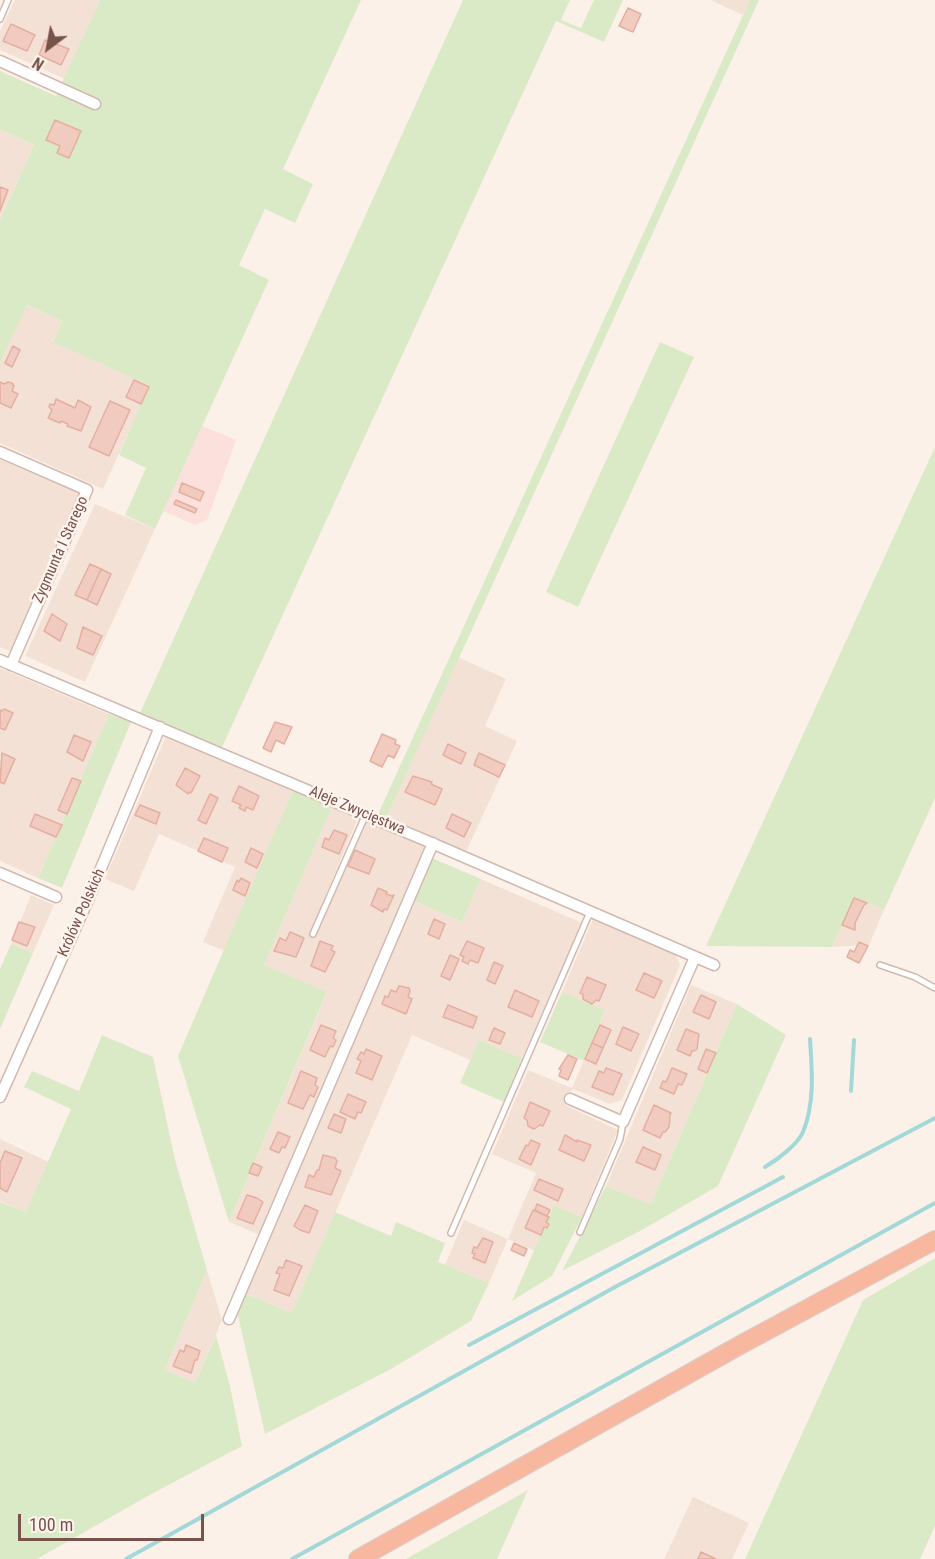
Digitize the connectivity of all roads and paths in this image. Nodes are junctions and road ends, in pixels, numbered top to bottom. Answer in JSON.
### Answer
{"nodes":[{"id":1,"x":8,"y":0,"type":"edge"},
{"id":2,"x":0,"y":19,"type":"edge"},
{"id":3,"x":0,"y":62,"type":"edge"},
{"id":4,"x":95,"y":104,"type":"dead end"},
{"id":5,"x":0,"y":452,"type":"edge"},
{"id":6,"x":0,"y":660,"type":"edge"},
{"id":7,"x":11,"y":665,"type":"junction"},
{"id":8,"x":160,"y":727,"type":"junction"},
{"id":9,"x":366,"y":814,"type":"junction"},
{"id":10,"x":433,"y":843,"type":"junction"},
{"id":11,"x":0,"y":873,"type":"edge"},
{"id":12,"x":56,"y":897,"type":"dead end"},
{"id":13,"x":590,"y":912,"type":"junction"},
{"id":14,"x":313,"y":934,"type":"dead end"},
{"id":15,"x":695,"y":957,"type":"junction"},
{"id":16,"x":714,"y":965,"type":"dead end"},
{"id":17,"x":880,"y":965,"type":"dead end"},
{"id":18,"x":935,"y":988,"type":"edge"},
{"id":19,"x":0,"y":1096,"type":"edge"},
{"id":20,"x":570,"y":1099,"type":"dead end"},
{"id":21,"x":623,"y":1122,"type":"junction"},
{"id":22,"x":580,"y":1232,"type":"dead end"},
{"id":23,"x":451,"y":1233,"type":"dead end"},
{"id":24,"x":935,"y":1240,"type":"edge"},
{"id":25,"x":229,"y":1319,"type":"dead end"},
{"id":26,"x":358,"y":1559,"type":"edge"}],
"edges":[{"from":1,"to":2,"type":"lane"},
{"from":3,"to":4,"type":"street"},
{"from":5,"to":7,"type":"street","name":"Zygmunta I Starego"},
{"from":6,"to":7,"type":"street","name":"Aleje Zwycięstwa"},
{"from":7,"to":8,"type":"street","name":"Aleje Zwycięstwa"},
{"from":8,"to":9,"type":"street","name":"Aleje Zwycięstwa"},
{"from":8,"to":19,"type":"street","name":"Królów Polskich"},
{"from":9,"to":10,"type":"street","name":"Aleje Zwycięstwa"},
{"from":9,"to":14,"type":"lane"},
{"from":10,"to":13,"type":"street","name":"Aleje Zwycięstwa"},
{"from":10,"to":25,"type":"street"},
{"from":11,"to":12,"type":"street"},
{"from":13,"to":15,"type":"street","name":"Aleje Zwycięstwa"},
{"from":13,"to":23,"type":"lane"},
{"from":15,"to":16,"type":"street","name":"Aleje Zwycięstwa"},
{"from":15,"to":21,"type":"street"},
{"from":17,"to":18,"type":"lane"},
{"from":20,"to":21,"type":"street"},
{"from":21,"to":22,"type":"lane"},
{"from":24,"to":26,"type":"highway"}]}
